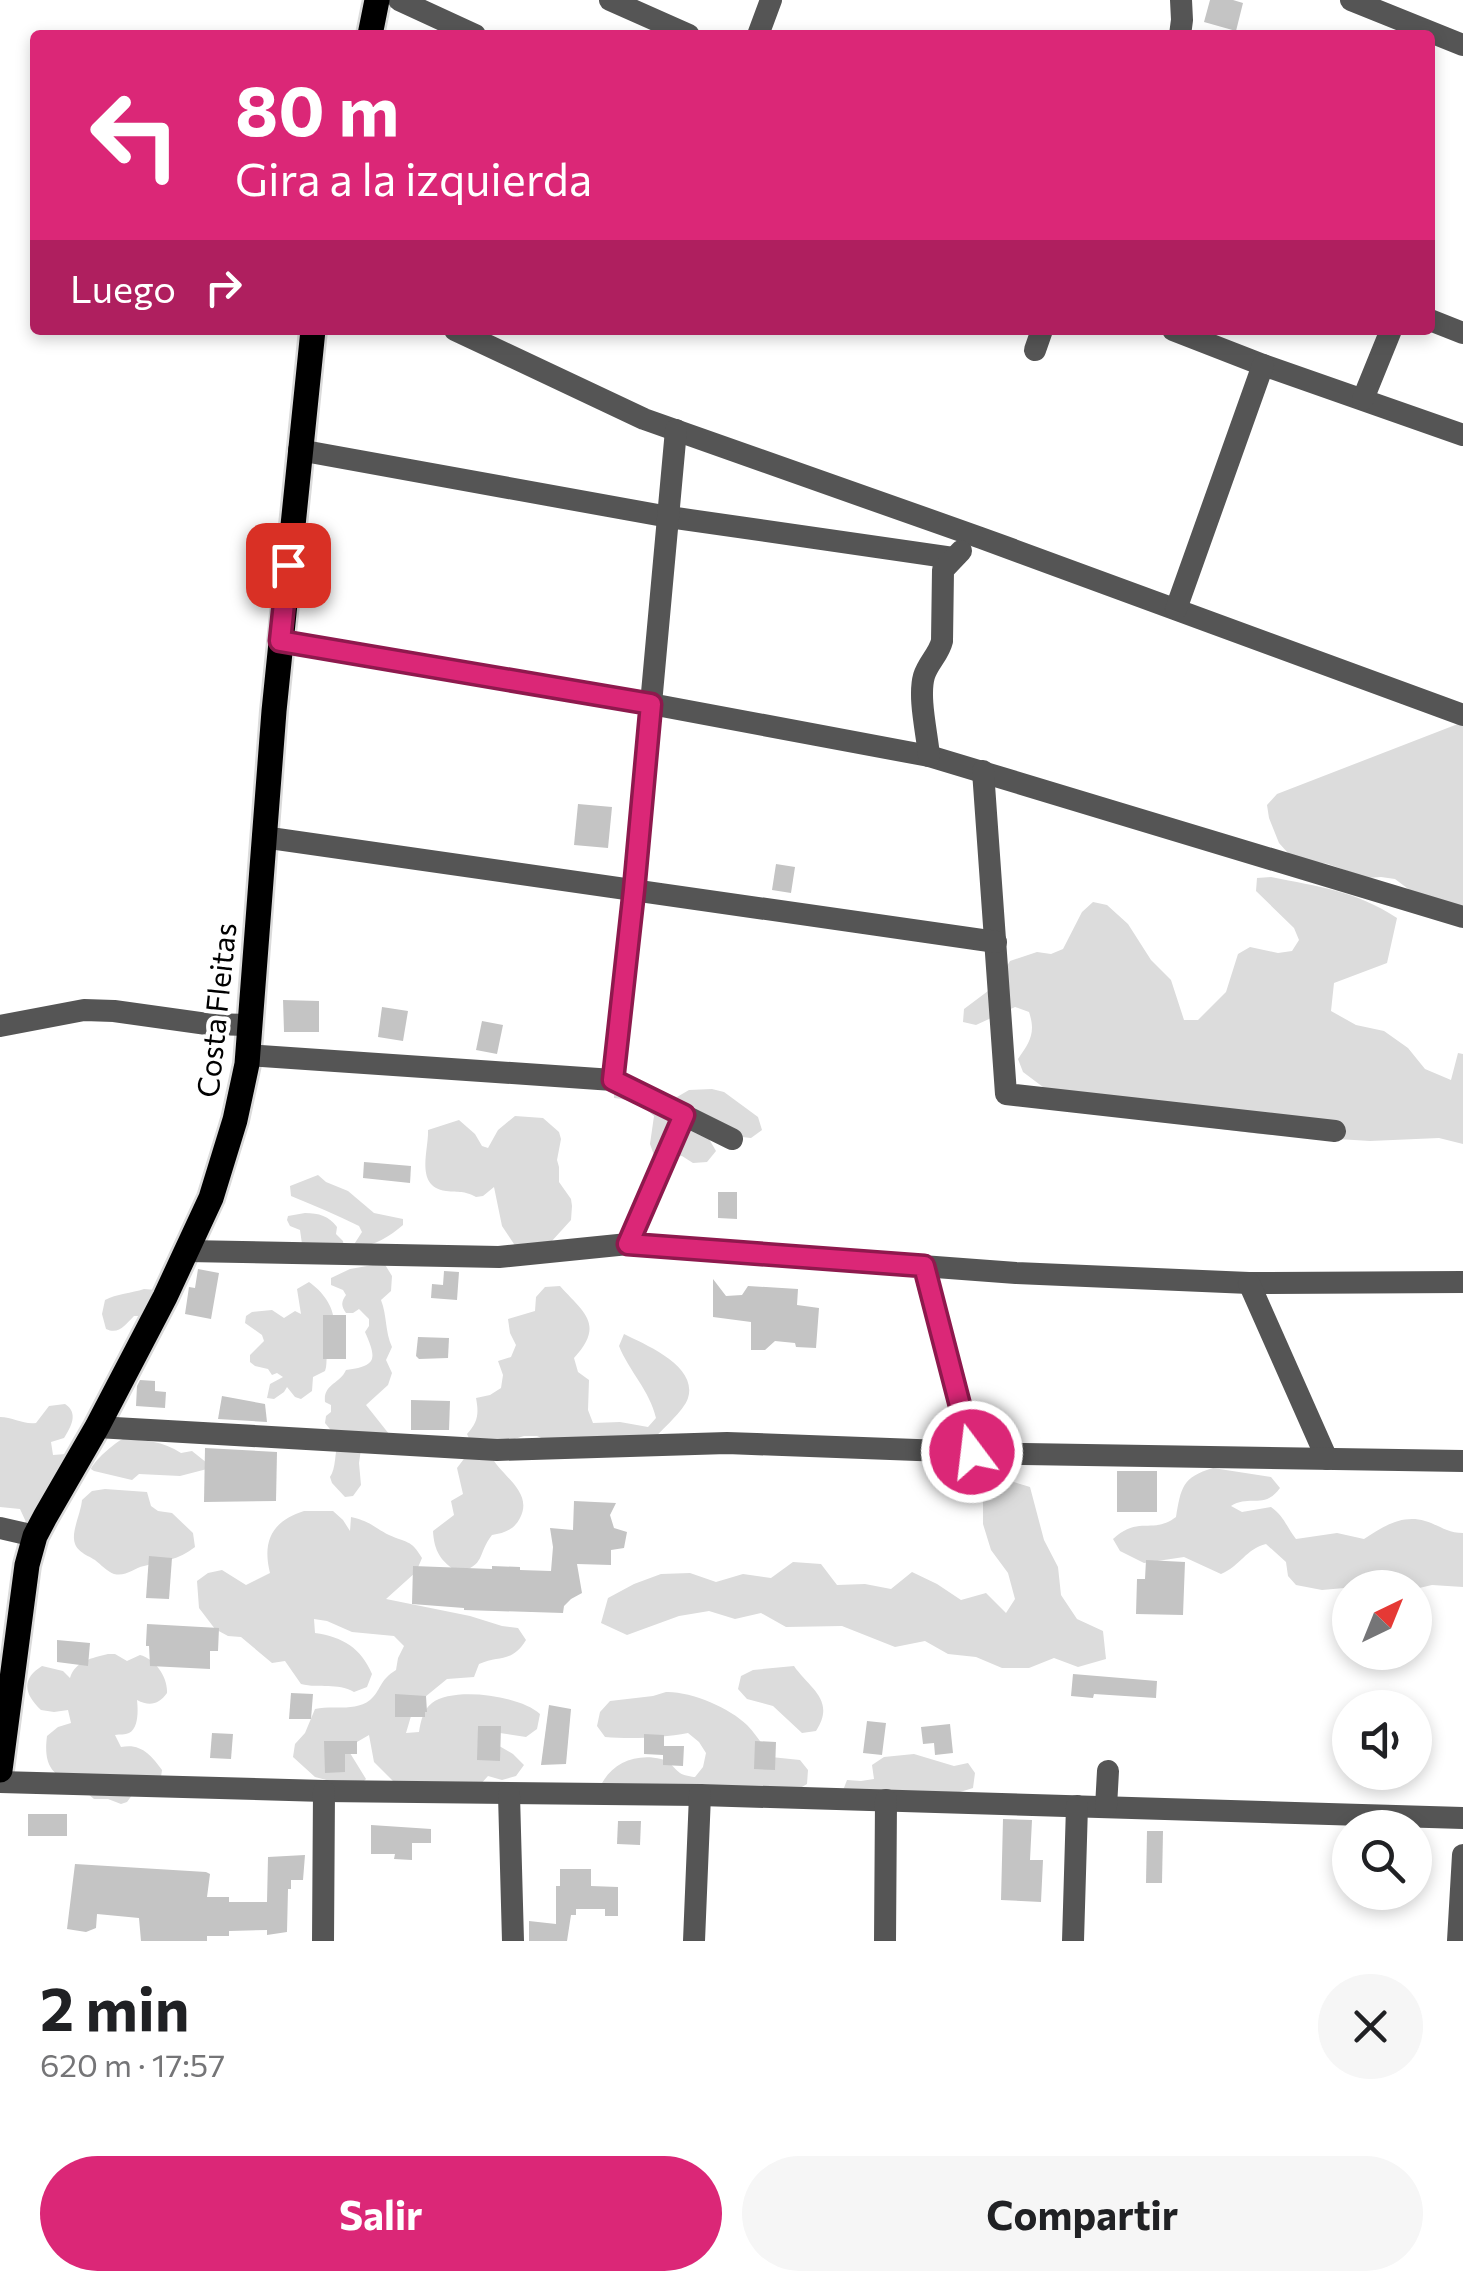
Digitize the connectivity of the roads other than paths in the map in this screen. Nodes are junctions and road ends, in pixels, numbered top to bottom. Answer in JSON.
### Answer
{"nodes":[{"id":1,"x":378,"y":0,"type":"edge"},
{"id":2,"x":399,"y":0,"type":"edge"},
{"id":3,"x":610,"y":0,"type":"edge"},
{"id":4,"x":771,"y":0,"type":"edge"},
{"id":5,"x":1181,"y":0,"type":"edge"},
{"id":6,"x":1351,"y":0,"type":"edge"},
{"id":7,"x":371,"y":30,"type":"edge"},
{"id":8,"x":464,"y":30,"type":"edge"},
{"id":9,"x":678,"y":30,"type":"edge"},
{"id":10,"x":760,"y":30,"type":"edge"},
{"id":11,"x":1181,"y":30,"type":"edge"},
{"id":12,"x":1426,"y":30,"type":"edge"},
{"id":13,"x":1435,"y":34,"type":"edge"},
{"id":14,"x":1463,"y":45,"type":"edge"},
{"id":15,"x":1435,"y":322,"type":"edge"},
{"id":16,"x":1463,"y":333,"type":"edge"},
{"id":17,"x":312,"y":335,"type":"edge"},
{"id":18,"x":466,"y":335,"type":"edge"},
{"id":19,"x":1186,"y":335,"type":"edge"},
{"id":20,"x":1389,"y":335,"type":"edge"},
{"id":21,"x":1263,"y":365,"type":"junction"},
{"id":22,"x":1363,"y":399,"type":"junction"},
{"id":23,"x":676,"y":430,"type":"junction"},
{"id":24,"x":1463,"y":435,"type":"edge"},
{"id":25,"x":300,"y":450,"type":"junction"},
{"id":26,"x":668,"y":517,"type":"junction"},
{"id":27,"x":981,"y":538,"type":"junction"},
{"id":28,"x":953,"y":558,"type":"junction"},
{"id":29,"x":1176,"y":609,"type":"junction"},
{"id":30,"x":280,"y":641,"type":"junction"},
{"id":31,"x":651,"y":704,"type":"junction"},
{"id":32,"x":1463,"y":714,"type":"edge"},
{"id":33,"x":929,"y":756,"type":"junction"},
{"id":34,"x":983,"y":771,"type":"junction"},
{"id":35,"x":263,"y":836,"type":"junction"},
{"id":36,"x":634,"y":890,"type":"junction"},
{"id":37,"x":1463,"y":917,"type":"edge"},
{"id":38,"x":996,"y":942,"type":"junction"},
{"id":39,"x":250,"y":1025,"type":"junction"},
{"id":40,"x":0,"y":1026,"type":"edge"},
{"id":41,"x":248,"y":1055,"type":"junction"},
{"id":42,"x":613,"y":1080,"type":"junction"},
{"id":43,"x":684,"y":1115,"type":"junction"},
{"id":44,"x":1336,"y":1131,"type":"dead end"},
{"id":45,"x":732,"y":1139,"type":"dead end"},
{"id":46,"x":628,"y":1244,"type":"junction"},
{"id":47,"x":187,"y":1251,"type":"junction"},
{"id":48,"x":924,"y":1266,"type":"junction"},
{"id":49,"x":1463,"y":1282,"type":"edge"},
{"id":50,"x":1249,"y":1283,"type":"junction"},
{"id":51,"x":97,"y":1426,"type":"junction"},
{"id":52,"x":972,"y":1452,"type":"junction"},
{"id":53,"x":1326,"y":1460,"type":"junction"},
{"id":54,"x":1463,"y":1460,"type":"edge"},
{"id":55,"x":0,"y":1528,"type":"edge"},
{"id":56,"x":35,"y":1536,"type":"junction"},
{"id":57,"x":0,"y":1770,"type":"edge"},
{"id":58,"x":1108,"y":1771,"type":"dead end"},
{"id":59,"x":0,"y":1782,"type":"edge"},
{"id":60,"x":324,"y":1792,"type":"junction"},
{"id":61,"x":509,"y":1794,"type":"junction"},
{"id":62,"x":700,"y":1795,"type":"junction"},
{"id":63,"x":886,"y":1800,"type":"junction"},
{"id":64,"x":1076,"y":1806,"type":"junction"},
{"id":65,"x":1106,"y":1807,"type":"junction"},
{"id":66,"x":1463,"y":1818,"type":"edge"},
{"id":67,"x":1463,"y":1855,"type":"edge"},
{"id":68,"x":322,"y":1941,"type":"edge"},
{"id":69,"x":513,"y":1941,"type":"edge"},
{"id":70,"x":694,"y":1941,"type":"edge"},
{"id":71,"x":886,"y":1941,"type":"edge"},
{"id":72,"x":1073,"y":1941,"type":"edge"},
{"id":73,"x":1458,"y":1941,"type":"edge"}],
"edges":[{"from":1,"to":7,"type":"main road"},
{"from":2,"to":8,"type":"street"},
{"from":3,"to":9,"type":"street"},
{"from":4,"to":10,"type":"street"},
{"from":5,"to":11,"type":"street"},
{"from":6,"to":12,"type":"street"},
{"from":13,"to":14,"type":"street"},
{"from":15,"to":16,"type":"street"},
{"from":17,"to":25,"type":"main road","name":"Costa Fleitas"},
{"from":18,"to":23,"type":"street"},
{"from":19,"to":21,"type":"street"},
{"from":20,"to":22,"type":"street"},
{"from":21,"to":22,"type":"street"},
{"from":21,"to":29,"type":"street"},
{"from":22,"to":24,"type":"street"},
{"from":23,"to":26,"type":"street"},
{"from":23,"to":27,"type":"street"},
{"from":25,"to":26,"type":"street"},
{"from":25,"to":30,"type":"main road","name":"Costa Fleitas"},
{"from":26,"to":28,"type":"street"},
{"from":26,"to":31,"type":"street"},
{"from":27,"to":28,"type":"street"},
{"from":27,"to":29,"type":"street"},
{"from":28,"to":33,"type":"street"},
{"from":29,"to":32,"type":"street"},
{"from":30,"to":31,"type":"street"},
{"from":30,"to":35,"type":"main road","name":"Costa Fleitas"},
{"from":31,"to":33,"type":"street"},
{"from":31,"to":36,"type":"street"},
{"from":33,"to":34,"type":"street"},
{"from":34,"to":37,"type":"street"},
{"from":34,"to":38,"type":"street"},
{"from":35,"to":36,"type":"street"},
{"from":35,"to":39,"type":"main road","name":"Costa Fleitas"},
{"from":36,"to":38,"type":"street"},
{"from":36,"to":42,"type":"street"},
{"from":38,"to":44,"type":"street"},
{"from":39,"to":40,"type":"street"},
{"from":39,"to":41,"type":"main road","name":"Costa Fleitas"},
{"from":41,"to":42,"type":"street"},
{"from":41,"to":47,"type":"main road","name":"Costa Fleitas"},
{"from":42,"to":43,"type":"street"},
{"from":43,"to":45,"type":"street"},
{"from":43,"to":46,"type":"street"},
{"from":46,"to":47,"type":"street"},
{"from":46,"to":48,"type":"street"},
{"from":47,"to":51,"type":"main road","name":"Costa Fleitas"},
{"from":48,"to":50,"type":"street"},
{"from":48,"to":52,"type":"street"},
{"from":49,"to":50,"type":"street"},
{"from":50,"to":53,"type":"street"},
{"from":51,"to":52,"type":"street"},
{"from":51,"to":56,"type":"main road","name":"Costa Fleitas"},
{"from":52,"to":53,"type":"street"},
{"from":53,"to":54,"type":"street"},
{"from":55,"to":56,"type":"street"},
{"from":56,"to":57,"type":"main road","name":"Costa Fleitas"},
{"from":58,"to":65,"type":"street"},
{"from":59,"to":60,"type":"street"},
{"from":60,"to":61,"type":"street"},
{"from":60,"to":68,"type":"street"},
{"from":61,"to":62,"type":"street"},
{"from":61,"to":69,"type":"street"},
{"from":62,"to":63,"type":"street"},
{"from":62,"to":70,"type":"street"},
{"from":63,"to":64,"type":"street"},
{"from":63,"to":71,"type":"street"},
{"from":64,"to":65,"type":"street"},
{"from":64,"to":72,"type":"street"},
{"from":65,"to":66,"type":"street"},
{"from":67,"to":73,"type":"street"}]}
